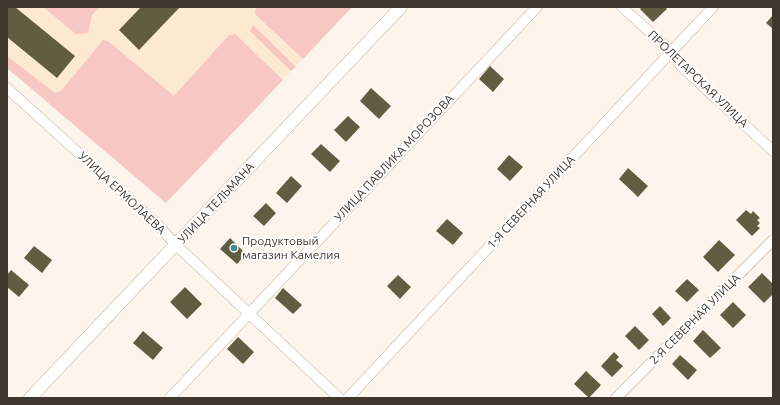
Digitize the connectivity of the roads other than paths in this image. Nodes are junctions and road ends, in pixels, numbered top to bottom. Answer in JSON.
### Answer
{"nodes":[{"id":1,"x":401,"y":7,"type":"edge"},
{"id":2,"x":537,"y":7,"type":"edge"},
{"id":3,"x":622,"y":7,"type":"edge"},
{"id":4,"x":713,"y":7,"type":"edge"},
{"id":5,"x":671,"y":51,"type":"junction"},
{"id":6,"x":7,"y":88,"type":"edge"},
{"id":7,"x":773,"y":151,"type":"edge"},
{"id":8,"x":773,"y":240,"type":"edge"},
{"id":9,"x":176,"y":245,"type":"junction"},
{"id":10,"x":249,"y":312,"type":"junction"},
{"id":11,"x":30,"y":398,"type":"edge"},
{"id":12,"x":170,"y":398,"type":"edge"},
{"id":13,"x":339,"y":398,"type":"edge"},
{"id":14,"x":348,"y":398,"type":"edge"},
{"id":15,"x":616,"y":398,"type":"edge"}],
"edges":[{"from":1,"to":9,"type":"street","name":"УЛИЦА ТЕЛЬМАНА"},
{"from":2,"to":10,"type":"street","name":"УЛИЦА ПАВЛИКА МОРОЗОВА"},
{"from":3,"to":5,"type":"street","name":"ПРОЛЕТАРСКАЯ УЛИЦА"},
{"from":4,"to":5,"type":"street","name":"1-Я СЕВЕРНАЯ УЛИЦА"},
{"from":5,"to":7,"type":"street","name":"ПРОЛЕТАРСКАЯ УЛИЦА"},
{"from":5,"to":14,"type":"street","name":"1-Я СЕВЕРНАЯ УЛИЦА"},
{"from":6,"to":9,"type":"street","name":"УЛИЦА ЕРМОЛАЕВА"},
{"from":8,"to":15,"type":"street","name":"2-Я СЕВЕРНАЯ УЛИЦА"},
{"from":9,"to":10,"type":"street","name":"УЛИЦА ЕРМОЛАЕВА"},
{"from":9,"to":11,"type":"street","name":"УЛИЦА ТЕЛЬМАНА"},
{"from":10,"to":12,"type":"street","name":"УЛИЦА ПАВЛИКА МОРОЗОВА"},
{"from":10,"to":13,"type":"street","name":"УЛИЦА ЕРМОЛАЕВА"}]}
